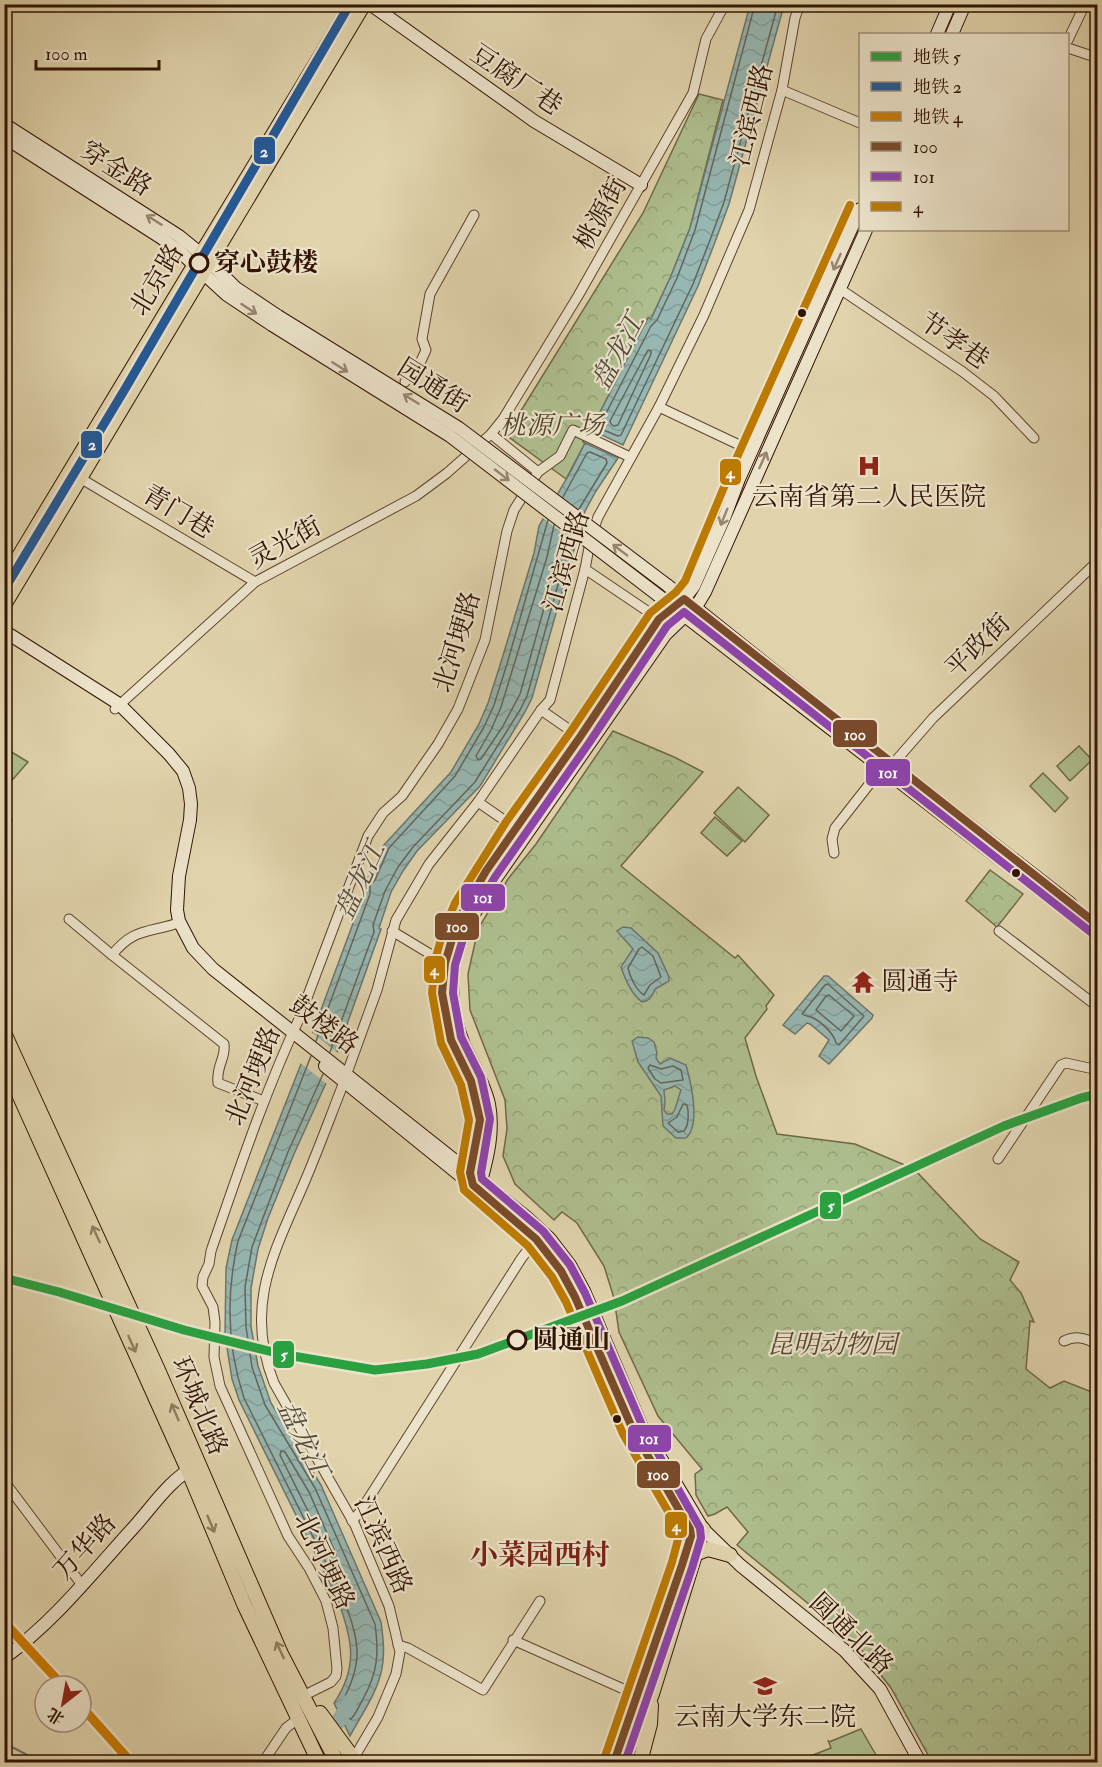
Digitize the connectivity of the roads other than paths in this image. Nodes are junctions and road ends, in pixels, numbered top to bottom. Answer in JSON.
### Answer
{"nodes":[{"id":1,"x":352,"y":4,"type":"edge"},
{"id":2,"x":364,"y":4,"type":"edge"},
{"id":3,"x":370,"y":4,"type":"edge"},
{"id":4,"x":725,"y":4,"type":"edge"},
{"id":5,"x":800,"y":4,"type":"edge"},
{"id":6,"x":950,"y":4,"type":"edge"},
{"id":7,"x":965,"y":4,"type":"edge"},
{"id":8,"x":1085,"y":4,"type":"edge"},
{"id":9,"x":937,"y":33,"type":"edge"},
{"id":10,"x":952,"y":33,"type":"edge"},
{"id":11,"x":1069,"y":38,"type":"edge"},
{"id":12,"x":1069,"y":48,"type":"edge"},
{"id":13,"x":1098,"y":58,"type":"edge"},
{"id":14,"x":782,"y":90,"type":"junction"},
{"id":15,"x":859,"y":122,"type":"edge"},
{"id":16,"x":4,"y":124,"type":"edge"},
{"id":17,"x":4,"y":137,"type":"edge"},
{"id":18,"x":641,"y":185,"type":"junction"},
{"id":19,"x":859,"y":213,"type":"edge"},
{"id":20,"x":474,"y":214,"type":"dead end"},
{"id":21,"x":866,"y":231,"type":"edge"},
{"id":22,"x":202,"y":264,"type":"junction"},
{"id":23,"x":840,"y":289,"type":"junction"},
{"id":24,"x":275,"y":320,"type":"junction"},
{"id":25,"x":405,"y":382,"type":"dead end"},
{"id":26,"x":659,"y":407,"type":"junction"},
{"id":27,"x":490,"y":434,"type":"junction"},
{"id":28,"x":1034,"y":438,"type":"dead end"},
{"id":29,"x":752,"y":451,"type":"junction"},
{"id":30,"x":626,"y":456,"type":"junction"},
{"id":31,"x":538,"y":472,"type":"junction"},
{"id":32,"x":80,"y":478,"type":"junction"},
{"id":33,"x":1098,"y":561,"type":"edge"},
{"id":34,"x":585,"y":569,"type":"junction"},
{"id":35,"x":4,"y":581,"type":"edge"},
{"id":36,"x":255,"y":582,"type":"junction"},
{"id":37,"x":684,"y":599,"type":"junction"},
{"id":38,"x":4,"y":605,"type":"edge"},
{"id":39,"x":674,"y":608,"type":"junction"},
{"id":40,"x":689,"y":612,"type":"junction"},
{"id":41,"x":659,"y":619,"type":"junction"},
{"id":42,"x":4,"y":631,"type":"edge"},
{"id":43,"x":4,"y":639,"type":"edge"},
{"id":44,"x":117,"y":706,"type":"junction"},
{"id":45,"x":541,"y":710,"type":"junction"},
{"id":46,"x":580,"y":737,"type":"junction"},
{"id":47,"x":887,"y":767,"type":"junction"},
{"id":48,"x":478,"y":802,"type":"junction"},
{"id":49,"x":515,"y":828,"type":"junction"},
{"id":50,"x":526,"y":835,"type":"junction"},
{"id":51,"x":834,"y":853,"type":"dead end"},
{"id":52,"x":69,"y":919,"type":"dead end"},
{"id":53,"x":175,"y":924,"type":"junction"},
{"id":54,"x":1098,"y":926,"type":"edge"},
{"id":55,"x":392,"y":931,"type":"junction"},
{"id":56,"x":999,"y":931,"type":"dead end"},
{"id":57,"x":1098,"y":935,"type":"edge"},
{"id":58,"x":112,"y":955,"type":"junction"},
{"id":59,"x":445,"y":963,"type":"junction"},
{"id":60,"x":1098,"y":1007,"type":"edge"},
{"id":61,"x":4,"y":1033,"type":"edge"},
{"id":62,"x":295,"y":1038,"type":"junction"},
{"id":63,"x":4,"y":1061,"type":"edge"},
{"id":64,"x":1098,"y":1070,"type":"edge"},
{"id":65,"x":346,"y":1078,"type":"junction"},
{"id":66,"x":264,"y":1101,"type":"junction"},
{"id":67,"x":998,"y":1159,"type":"dead end"},
{"id":68,"x":475,"y":1179,"type":"junction"},
{"id":69,"x":536,"y":1239,"type":"junction"},
{"id":70,"x":1064,"y":1341,"type":"dead end"},
{"id":71,"x":1098,"y":1345,"type":"edge"},
{"id":72,"x":193,"y":1468,"type":"junction"},
{"id":73,"x":4,"y":1481,"type":"edge"},
{"id":74,"x":352,"y":1521,"type":"junction"},
{"id":75,"x":696,"y":1537,"type":"junction"},
{"id":76,"x":730,"y":1555,"type":"junction"},
{"id":77,"x":82,"y":1585,"type":"junction"},
{"id":78,"x":540,"y":1601,"type":"dead end"},
{"id":79,"x":513,"y":1640,"type":"junction"},
{"id":80,"x":398,"y":1645,"type":"junction"},
{"id":81,"x":4,"y":1658,"type":"edge"},
{"id":82,"x":652,"y":1694,"type":"junction"},
{"id":83,"x":637,"y":1695,"type":"junction"},
{"id":84,"x":305,"y":1699,"type":"junction"},
{"id":85,"x":318,"y":1716,"type":"junction"},
{"id":86,"x":299,"y":1718,"type":"junction"},
{"id":87,"x":346,"y":1759,"type":"edge"},
{"id":88,"x":263,"y":1762,"type":"edge"},
{"id":89,"x":319,"y":1762,"type":"edge"},
{"id":90,"x":614,"y":1762,"type":"edge"},
{"id":91,"x":623,"y":1762,"type":"edge"},
{"id":92,"x":632,"y":1762,"type":"edge"},
{"id":93,"x":640,"y":1762,"type":"edge"},
{"id":94,"x":920,"y":1762,"type":"edge"}],
"edges":[{"from":1,"to":22,"type":"main road","name":"北京路"},
{"from":2,"to":22,"type":"main road","name":"北京路"},
{"from":3,"to":18,"type":"main road","name":"豆腐厂巷"},
{"from":4,"to":18,"type":"street","name":"桃源街"},
{"from":5,"to":14,"type":"street","name":"江滨西路"},
{"from":6,"to":9,"type":"main road"},
{"from":7,"to":10,"type":"main road"},
{"from":8,"to":11,"type":"street"},
{"from":12,"to":13,"type":"street"},
{"from":14,"to":15,"type":"street"},
{"from":14,"to":26,"type":"street","name":"江滨西路"},
{"from":22,"to":16,"type":"main road","name":"穿金路","one_way":true},
{"from":17,"to":22,"type":"main road","name":"穿金路"},
{"from":18,"to":27,"type":"street","name":"桃源街"},
{"from":19,"to":29,"type":"main road","one_way":true},
{"from":20,"to":25,"type":"street"},
{"from":21,"to":23,"type":"main road"},
{"from":22,"to":24,"type":"main road","name":"园通街"},
{"from":22,"to":32,"type":"main road","name":"北京路"},
{"from":22,"to":35,"type":"main road","name":"北京路"},
{"from":23,"to":28,"type":"street","name":"节孝巷"},
{"from":40,"to":23,"type":"main road","one_way":true},
{"from":37,"to":24,"type":"main road","name":"园通街","one_way":true,"bridge":true},
{"from":24,"to":39,"type":"main road","name":"园通街","one_way":true,"bridge":true},
{"from":26,"to":29,"type":"street"},
{"from":26,"to":30,"type":"street","name":"江滨西路"},
{"from":27,"to":31,"type":"street"},
{"from":27,"to":36,"type":"street","name":"灵光街"},
{"from":29,"to":37,"type":"main road","one_way":true},
{"from":30,"to":31,"type":"street"},
{"from":30,"to":34,"type":"street","name":"江滨西路"},
{"from":31,"to":62,"type":"street","name":"北河埂路"},
{"from":32,"to":36,"type":"street","name":"青门巷"},
{"from":32,"to":38,"type":"main road","name":"北京路"},
{"from":33,"to":47,"type":"street","name":"平政街"},
{"from":34,"to":41,"type":"street"},
{"from":34,"to":45,"type":"street","name":"江滨西路"},
{"from":36,"to":44,"type":"street","name":"灵光街"},
{"from":37,"to":39,"type":"main road"},
{"from":37,"to":40,"type":"main road","name":"园通街"},
{"from":39,"to":40,"type":"main road","name":"园通街"},
{"from":39,"to":41,"type":"main road"},
{"from":40,"to":47,"type":"main road"},
{"from":40,"to":50,"type":"main road"},
{"from":41,"to":46,"type":"main road"},
{"from":42,"to":44,"type":"main road","name":"鼓楼路"},
{"from":43,"to":44,"type":"main road","name":"鼓楼路"},
{"from":44,"to":53,"type":"main road","name":"鼓楼路"},
{"from":44,"to":62,"type":"main road","name":"鼓楼路"},
{"from":45,"to":46,"type":"street"},
{"from":45,"to":48,"type":"street","name":"江滨西路"},
{"from":46,"to":49,"type":"main road"},
{"from":47,"to":51,"type":"street","name":"平政街"},
{"from":47,"to":54,"type":"main road"},
{"from":47,"to":57,"type":"main road"},
{"from":48,"to":49,"type":"street"},
{"from":48,"to":55,"type":"street","name":"江滨西路"},
{"from":49,"to":50,"type":"street"},
{"from":49,"to":59,"type":"main road"},
{"from":50,"to":68,"type":"main road"},
{"from":52,"to":58,"type":"street"},
{"from":53,"to":58,"type":"street"},
{"from":53,"to":62,"type":"main road","name":"鼓楼路"},
{"from":55,"to":59,"type":"street"},
{"from":55,"to":65,"type":"street","name":"江滨西路"},
{"from":56,"to":60,"type":"street"},
{"from":58,"to":66,"type":"street"},
{"from":59,"to":68,"type":"main road"},
{"from":72,"to":61,"type":"main road","name":"环城北路","one_way":true},
{"from":62,"to":65,"type":"main road","name":"鼓楼路"},
{"from":62,"to":66,"type":"street","name":"北河埂路"},
{"from":63,"to":72,"type":"main road","name":"环城北路","one_way":true},
{"from":64,"to":67,"type":"street"},
{"from":65,"to":68,"type":"main road","name":"鼓楼路"},
{"from":65,"to":74,"type":"street","name":"江滨西路"},
{"from":66,"to":84,"type":"street","name":"北河埂路"},
{"from":68,"to":69,"type":"main road","name":"鼓楼路"},
{"from":68,"to":75,"type":"main road","name":"鼓楼路"},
{"from":69,"to":74,"type":"street"},
{"from":69,"to":75,"type":"main road","name":"鼓楼路"},
{"from":70,"to":71,"type":"street"},
{"from":72,"to":77,"type":"main road","name":"万华路"},
{"from":84,"to":72,"type":"main road","name":"环城北路","one_way":true},
{"from":72,"to":86,"type":"main road","name":"环城北路","one_way":true},
{"from":73,"to":77,"type":"street"},
{"from":74,"to":80,"type":"street","name":"江滨西路"},
{"from":75,"to":76,"type":"main road","name":"圆通北路"},
{"from":75,"to":76,"type":"main road"},
{"from":75,"to":82,"type":"main road"},
{"from":75,"to":83,"type":"main road"},
{"from":76,"to":94,"type":"main road","name":"圆通北路"},
{"from":77,"to":81,"type":"main road","name":"万华路"},
{"from":78,"to":79,"type":"street"},
{"from":79,"to":80,"type":"street"},
{"from":79,"to":83,"type":"street"},
{"from":80,"to":87,"type":"street","name":"江滨西路"},
{"from":82,"to":91,"type":"main road"},
{"from":82,"to":92,"type":"main road"},
{"from":82,"to":93,"type":"main road"},
{"from":83,"to":90,"type":"main road"},
{"from":84,"to":85,"type":"main road","name":"环城北路"},
{"from":85,"to":87,"type":"main road"},
{"from":85,"to":87,"type":"main road","name":"环城北路"},
{"from":86,"to":88,"type":"street"},
{"from":86,"to":89,"type":"main road","name":"环城北路"}]}
